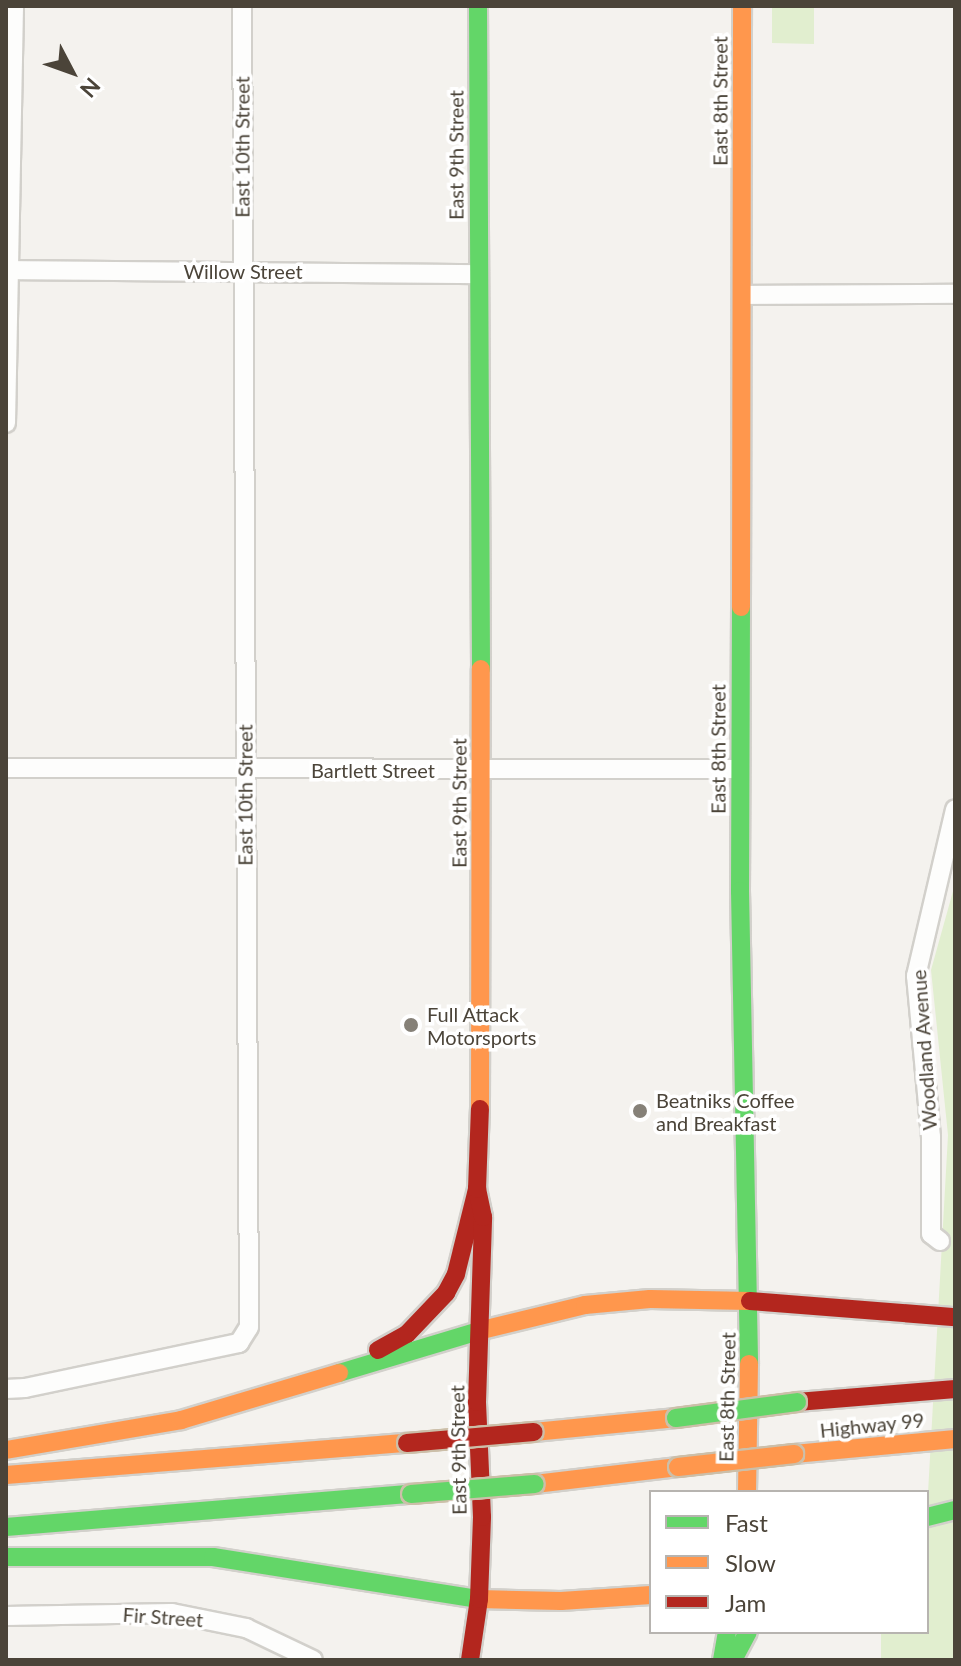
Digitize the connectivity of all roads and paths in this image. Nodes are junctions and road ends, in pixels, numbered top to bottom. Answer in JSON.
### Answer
{"nodes":[{"id":1,"x":14,"y":6,"type":"edge"},
{"id":2,"x":242,"y":6,"type":"edge"},
{"id":3,"x":478,"y":6,"type":"edge"},
{"id":4,"x":742,"y":6,"type":"edge"},
{"id":5,"x":9,"y":270,"type":"junction"},
{"id":6,"x":242,"y":271,"type":"junction"},
{"id":7,"x":478,"y":274,"type":"junction"},
{"id":8,"x":955,"y":294,"type":"edge"},
{"id":9,"x":742,"y":295,"type":"junction"},
{"id":10,"x":6,"y":423,"type":"edge"},
{"id":11,"x":6,"y":768,"type":"edge"},
{"id":12,"x":482,"y":769,"type":"junction"},
{"id":13,"x":740,"y":769,"type":"junction"},
{"id":14,"x":245,"y":770,"type":"junction"},
{"id":15,"x":955,"y":810,"type":"edge"},
{"id":16,"x":477,"y":1189,"type":"junction"},
{"id":17,"x":940,"y":1241,"type":"dead end"},
{"id":18,"x":750,"y":1301,"type":"junction"},
{"id":19,"x":955,"y":1317,"type":"edge"},
{"id":20,"x":482,"y":1330,"type":"junction"},
{"id":21,"x":6,"y":1389,"type":"edge"},
{"id":22,"x":955,"y":1389,"type":"edge"},
{"id":23,"x":279,"y":1392,"type":"junction"},
{"id":24,"x":955,"y":1439,"type":"edge"},
{"id":25,"x":6,"y":1450,"type":"edge"},
{"id":26,"x":6,"y":1475,"type":"edge"},
{"id":27,"x":747,"y":1490,"type":"edge"},
{"id":28,"x":955,"y":1510,"type":"edge"},
{"id":29,"x":929,"y":1516,"type":"edge"},
{"id":30,"x":6,"y":1527,"type":"edge"},
{"id":31,"x":6,"y":1557,"type":"edge"},
{"id":32,"x":649,"y":1595,"type":"edge"},
{"id":33,"x":479,"y":1599,"type":"junction"},
{"id":34,"x":6,"y":1616,"type":"edge"},
{"id":35,"x":727,"y":1634,"type":"edge"},
{"id":36,"x":747,"y":1634,"type":"edge"},
{"id":37,"x":469,"y":1657,"type":"edge"},
{"id":38,"x":313,"y":1660,"type":"edge"},
{"id":39,"x":722,"y":1660,"type":"edge"},
{"id":40,"x":733,"y":1660,"type":"edge"}],
"edges":[{"from":1,"to":5,"type":"street"},
{"from":2,"to":6,"type":"street","name":"East 10th Street"},
{"from":3,"to":7,"type":"main road","name":"East 9th Street"},
{"from":4,"to":9,"type":"main road","name":"East 8th Street"},
{"from":5,"to":6,"type":"street","name":"Willow Street"},
{"from":5,"to":10,"type":"street"},
{"from":6,"to":7,"type":"street","name":"Willow Street"},
{"from":6,"to":14,"type":"street","name":"East 10th Street"},
{"from":7,"to":12,"type":"main road","name":"East 9th Street"},
{"from":8,"to":9,"type":"street"},
{"from":9,"to":13,"type":"main road","name":"East 8th Street"},
{"from":11,"to":14,"type":"street","name":"Bartlett Street"},
{"from":12,"to":13,"type":"street","name":"Bartlett Street"},
{"from":12,"to":14,"type":"street","name":"Bartlett Street"},
{"from":12,"to":16,"type":"main road","name":"East 9th Street"},
{"from":13,"to":18,"type":"main road","name":"East 8th Street"},
{"from":14,"to":21,"type":"street","name":"East 10th Street"},
{"from":15,"to":17,"type":"street","name":"Woodland Avenue"},
{"from":16,"to":20,"type":"main road","name":"East 9th Street"},
{"from":16,"to":23,"type":"main road"},
{"from":18,"to":19,"type":"main road"},
{"from":18,"to":20,"type":"main road"},
{"from":18,"to":27,"type":"main road","name":"East 8th Street"},
{"from":20,"to":23,"type":"main road"},
{"from":20,"to":33,"type":"main road","name":"East 9th Street"},
{"from":22,"to":26,"type":"main road","bridge":true},
{"from":23,"to":25,"type":"main road"},
{"from":24,"to":30,"type":"main road","name":"Highway 99","bridge":true},
{"from":28,"to":29,"type":"main road"},
{"from":31,"to":33,"type":"main road"},
{"from":32,"to":33,"type":"main road"},
{"from":33,"to":37,"type":"main road","name":"East 9th Street"},
{"from":34,"to":38,"type":"street","name":"Fir Street"},
{"from":35,"to":39,"type":"main road"},
{"from":36,"to":40,"type":"main road"}]}
